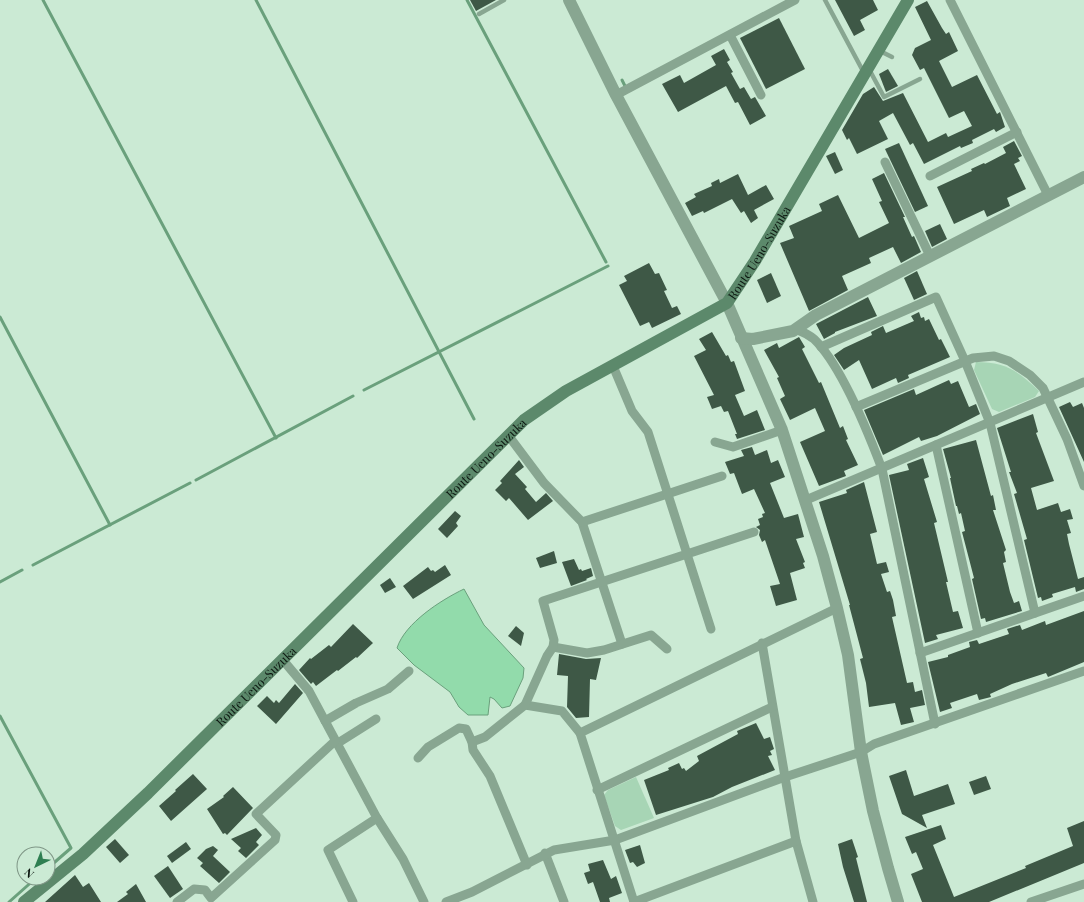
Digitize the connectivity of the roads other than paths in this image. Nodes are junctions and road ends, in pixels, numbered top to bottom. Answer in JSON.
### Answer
{"nodes":[{"id":1,"x":504,"y":0,"type":"edge"},
{"id":2,"x":569,"y":0,"type":"edge"},
{"id":3,"x":795,"y":0,"type":"edge"},
{"id":4,"x":826,"y":0,"type":"edge"},
{"id":5,"x":908,"y":0,"type":"edge"},
{"id":6,"x":950,"y":0,"type":"edge"},
{"id":7,"x":478,"y":14,"type":"dead end"},
{"id":8,"x":730,"y":35,"type":"junction"},
{"id":9,"x":878,"y":50,"type":"junction"},
{"id":10,"x":892,"y":57,"type":"dead end"},
{"id":11,"x":866,"y":71,"type":"junction"},
{"id":12,"x":920,"y":79,"type":"dead end"},
{"id":13,"x":622,"y":91,"type":"junction"},
{"id":14,"x":761,"y":94,"type":"dead end"},
{"id":15,"x":1017,"y":132,"type":"junction"},
{"id":16,"x":886,"y":162,"type":"dead end"},
{"id":17,"x":930,"y":176,"type":"dead end"},
{"id":18,"x":1084,"y":177,"type":"edge"},
{"id":19,"x":1048,"y":195,"type":"junction"},
{"id":20,"x":930,"y":256,"type":"junction"},
{"id":21,"x":727,"y":303,"type":"junction"},
{"id":22,"x":798,"y":330,"type":"junction"},
{"id":23,"x":741,"y":338,"type":"junction"},
{"id":24,"x":821,"y":347,"type":"junction"},
{"id":25,"x":965,"y":361,"type":"junction"},
{"id":26,"x":613,"y":366,"type":"junction"},
{"id":27,"x":1084,"y":382,"type":"edge"},
{"id":28,"x":1048,"y":398,"type":"junction"},
{"id":29,"x":856,"y":408,"type":"junction"},
{"id":30,"x":990,"y":423,"type":"junction"},
{"id":31,"x":782,"y":430,"type":"junction"},
{"id":32,"x":508,"y":434,"type":"junction"},
{"id":33,"x":715,"y":442,"type":"dead end"},
{"id":34,"x":936,"y":445,"type":"junction"},
{"id":35,"x":882,"y":469,"type":"junction"},
{"id":36,"x":722,"y":476,"type":"dead end"},
{"id":37,"x":1084,"y":486,"type":"edge"},
{"id":38,"x":668,"y":493,"type":"junction"},
{"id":39,"x":806,"y":500,"type":"junction"},
{"id":40,"x":582,"y":522,"type":"junction"},
{"id":41,"x":754,"y":532,"type":"dead end"},
{"id":42,"x":687,"y":554,"type":"junction"},
{"id":43,"x":601,"y":583,"type":"junction"},
{"id":44,"x":1084,"y":596,"type":"edge"},
{"id":45,"x":836,"y":608,"type":"junction"},
{"id":46,"x":1035,"y":613,"type":"junction"},
{"id":47,"x":711,"y":629,"type":"dead end"},
{"id":48,"x":978,"y":633,"type":"junction"},
{"id":49,"x":622,"y":644,"type":"junction"},
{"id":50,"x":762,"y":644,"type":"junction"},
{"id":51,"x":553,"y":647,"type":"junction"},
{"id":52,"x":667,"y":649,"type":"dead end"},
{"id":53,"x":920,"y":653,"type":"junction"},
{"id":54,"x":282,"y":659,"type":"junction"},
{"id":55,"x":409,"y":671,"type":"dead end"},
{"id":56,"x":1084,"y":671,"type":"edge"},
{"id":57,"x":525,"y":705,"type":"junction"},
{"id":58,"x":772,"y":707,"type":"junction"},
{"id":59,"x":376,"y":719,"type":"dead end"},
{"id":60,"x":325,"y":721,"type":"junction"},
{"id":61,"x":935,"y":724,"type":"junction"},
{"id":62,"x":580,"y":733,"type":"junction"},
{"id":63,"x":337,"y":742,"type":"junction"},
{"id":64,"x":472,"y":742,"type":"junction"},
{"id":65,"x":862,"y":752,"type":"junction"},
{"id":66,"x":418,"y":758,"type":"dead end"},
{"id":67,"x":785,"y":777,"type":"junction"},
{"id":68,"x":597,"y":790,"type":"junction"},
{"id":69,"x":377,"y":818,"type":"junction"},
{"id":70,"x":615,"y":840,"type":"junction"},
{"id":71,"x":796,"y":841,"type":"junction"},
{"id":72,"x":545,"y":853,"type":"junction"},
{"id":73,"x":527,"y":865,"type":"junction"},
{"id":74,"x":1084,"y":884,"type":"edge"},
{"id":75,"x":30,"y":900,"type":"edge"},
{"id":76,"x":177,"y":902,"type":"edge"},
{"id":77,"x":353,"y":902,"type":"edge"},
{"id":78,"x":424,"y":902,"type":"edge"},
{"id":79,"x":446,"y":902,"type":"edge"},
{"id":80,"x":564,"y":902,"type":"edge"},
{"id":81,"x":634,"y":902,"type":"edge"},
{"id":82,"x":813,"y":902,"type":"edge"},
{"id":83,"x":898,"y":902,"type":"edge"},
{"id":84,"x":1031,"y":902,"type":"edge"}],
"edges":[{"from":1,"to":7,"type":"lane"},
{"from":2,"to":13,"type":"street"},
{"from":3,"to":8,"type":"street"},
{"from":4,"to":11,"type":"lane"},
{"from":5,"to":9,"type":"main road","name":"Route Ueno-Suzuka"},
{"from":6,"to":15,"type":"street"},
{"from":8,"to":13,"type":"street"},
{"from":8,"to":14,"type":"street"},
{"from":9,"to":10,"type":"lane"},
{"from":9,"to":11,"type":"main road","name":"Route Ueno-Suzuka"},
{"from":11,"to":12,"type":"lane"},
{"from":11,"to":21,"type":"main road","name":"Route Ueno-Suzuka"},
{"from":13,"to":21,"type":"street"},
{"from":15,"to":17,"type":"street"},
{"from":15,"to":19,"type":"street"},
{"from":16,"to":20,"type":"street"},
{"from":18,"to":19,"type":"street"},
{"from":19,"to":20,"type":"street"},
{"from":20,"to":22,"type":"street"},
{"from":21,"to":23,"type":"street"},
{"from":21,"to":26,"type":"main road","name":"Route Ueno-Suzuka"},
{"from":22,"to":23,"type":"street"},
{"from":22,"to":24,"type":"street"},
{"from":23,"to":31,"type":"street"},
{"from":24,"to":25,"type":"street"},
{"from":24,"to":29,"type":"street"},
{"from":25,"to":28,"type":"street"},
{"from":25,"to":29,"type":"street"},
{"from":25,"to":30,"type":"street"},
{"from":26,"to":32,"type":"main road","name":"Route Ueno-Suzuka"},
{"from":26,"to":38,"type":"street"},
{"from":27,"to":28,"type":"street"},
{"from":28,"to":30,"type":"street"},
{"from":28,"to":37,"type":"street"},
{"from":29,"to":35,"type":"street"},
{"from":30,"to":34,"type":"street"},
{"from":30,"to":46,"type":"street"},
{"from":31,"to":33,"type":"street"},
{"from":31,"to":39,"type":"street"},
{"from":32,"to":40,"type":"street"},
{"from":32,"to":54,"type":"main road","name":"Route Ueno-Suzuka"},
{"from":34,"to":35,"type":"street"},
{"from":34,"to":48,"type":"street"},
{"from":35,"to":39,"type":"street"},
{"from":35,"to":53,"type":"street"},
{"from":36,"to":38,"type":"street"},
{"from":38,"to":40,"type":"street"},
{"from":38,"to":42,"type":"street"},
{"from":39,"to":45,"type":"street"},
{"from":40,"to":43,"type":"street"},
{"from":41,"to":42,"type":"street"},
{"from":42,"to":43,"type":"street"},
{"from":42,"to":47,"type":"street"},
{"from":43,"to":49,"type":"street"},
{"from":43,"to":51,"type":"street"},
{"from":44,"to":46,"type":"street"},
{"from":45,"to":50,"type":"street"},
{"from":45,"to":65,"type":"street"},
{"from":46,"to":48,"type":"street"},
{"from":48,"to":53,"type":"street"},
{"from":49,"to":51,"type":"street"},
{"from":49,"to":52,"type":"street"},
{"from":50,"to":58,"type":"street"},
{"from":50,"to":62,"type":"street"},
{"from":51,"to":57,"type":"street"},
{"from":53,"to":61,"type":"street"},
{"from":54,"to":60,"type":"street"},
{"from":54,"to":75,"type":"main road","name":"Route Ueno-Suzuka"},
{"from":55,"to":60,"type":"street"},
{"from":56,"to":61,"type":"street"},
{"from":57,"to":62,"type":"street"},
{"from":57,"to":64,"type":"street"},
{"from":58,"to":67,"type":"street"},
{"from":58,"to":68,"type":"street"},
{"from":59,"to":63,"type":"street"},
{"from":60,"to":63,"type":"street"},
{"from":61,"to":65,"type":"street"},
{"from":62,"to":68,"type":"street"},
{"from":63,"to":69,"type":"street"},
{"from":63,"to":76,"type":"street"},
{"from":64,"to":66,"type":"street"},
{"from":64,"to":73,"type":"street"},
{"from":65,"to":67,"type":"street"},
{"from":65,"to":83,"type":"street"},
{"from":67,"to":70,"type":"street"},
{"from":67,"to":71,"type":"street"},
{"from":68,"to":70,"type":"street"},
{"from":69,"to":77,"type":"street"},
{"from":69,"to":78,"type":"street"},
{"from":70,"to":72,"type":"street"},
{"from":70,"to":81,"type":"street"},
{"from":71,"to":81,"type":"street"},
{"from":71,"to":82,"type":"street"},
{"from":72,"to":73,"type":"street"},
{"from":72,"to":80,"type":"street"},
{"from":73,"to":79,"type":"street"},
{"from":74,"to":84,"type":"street"}]}
